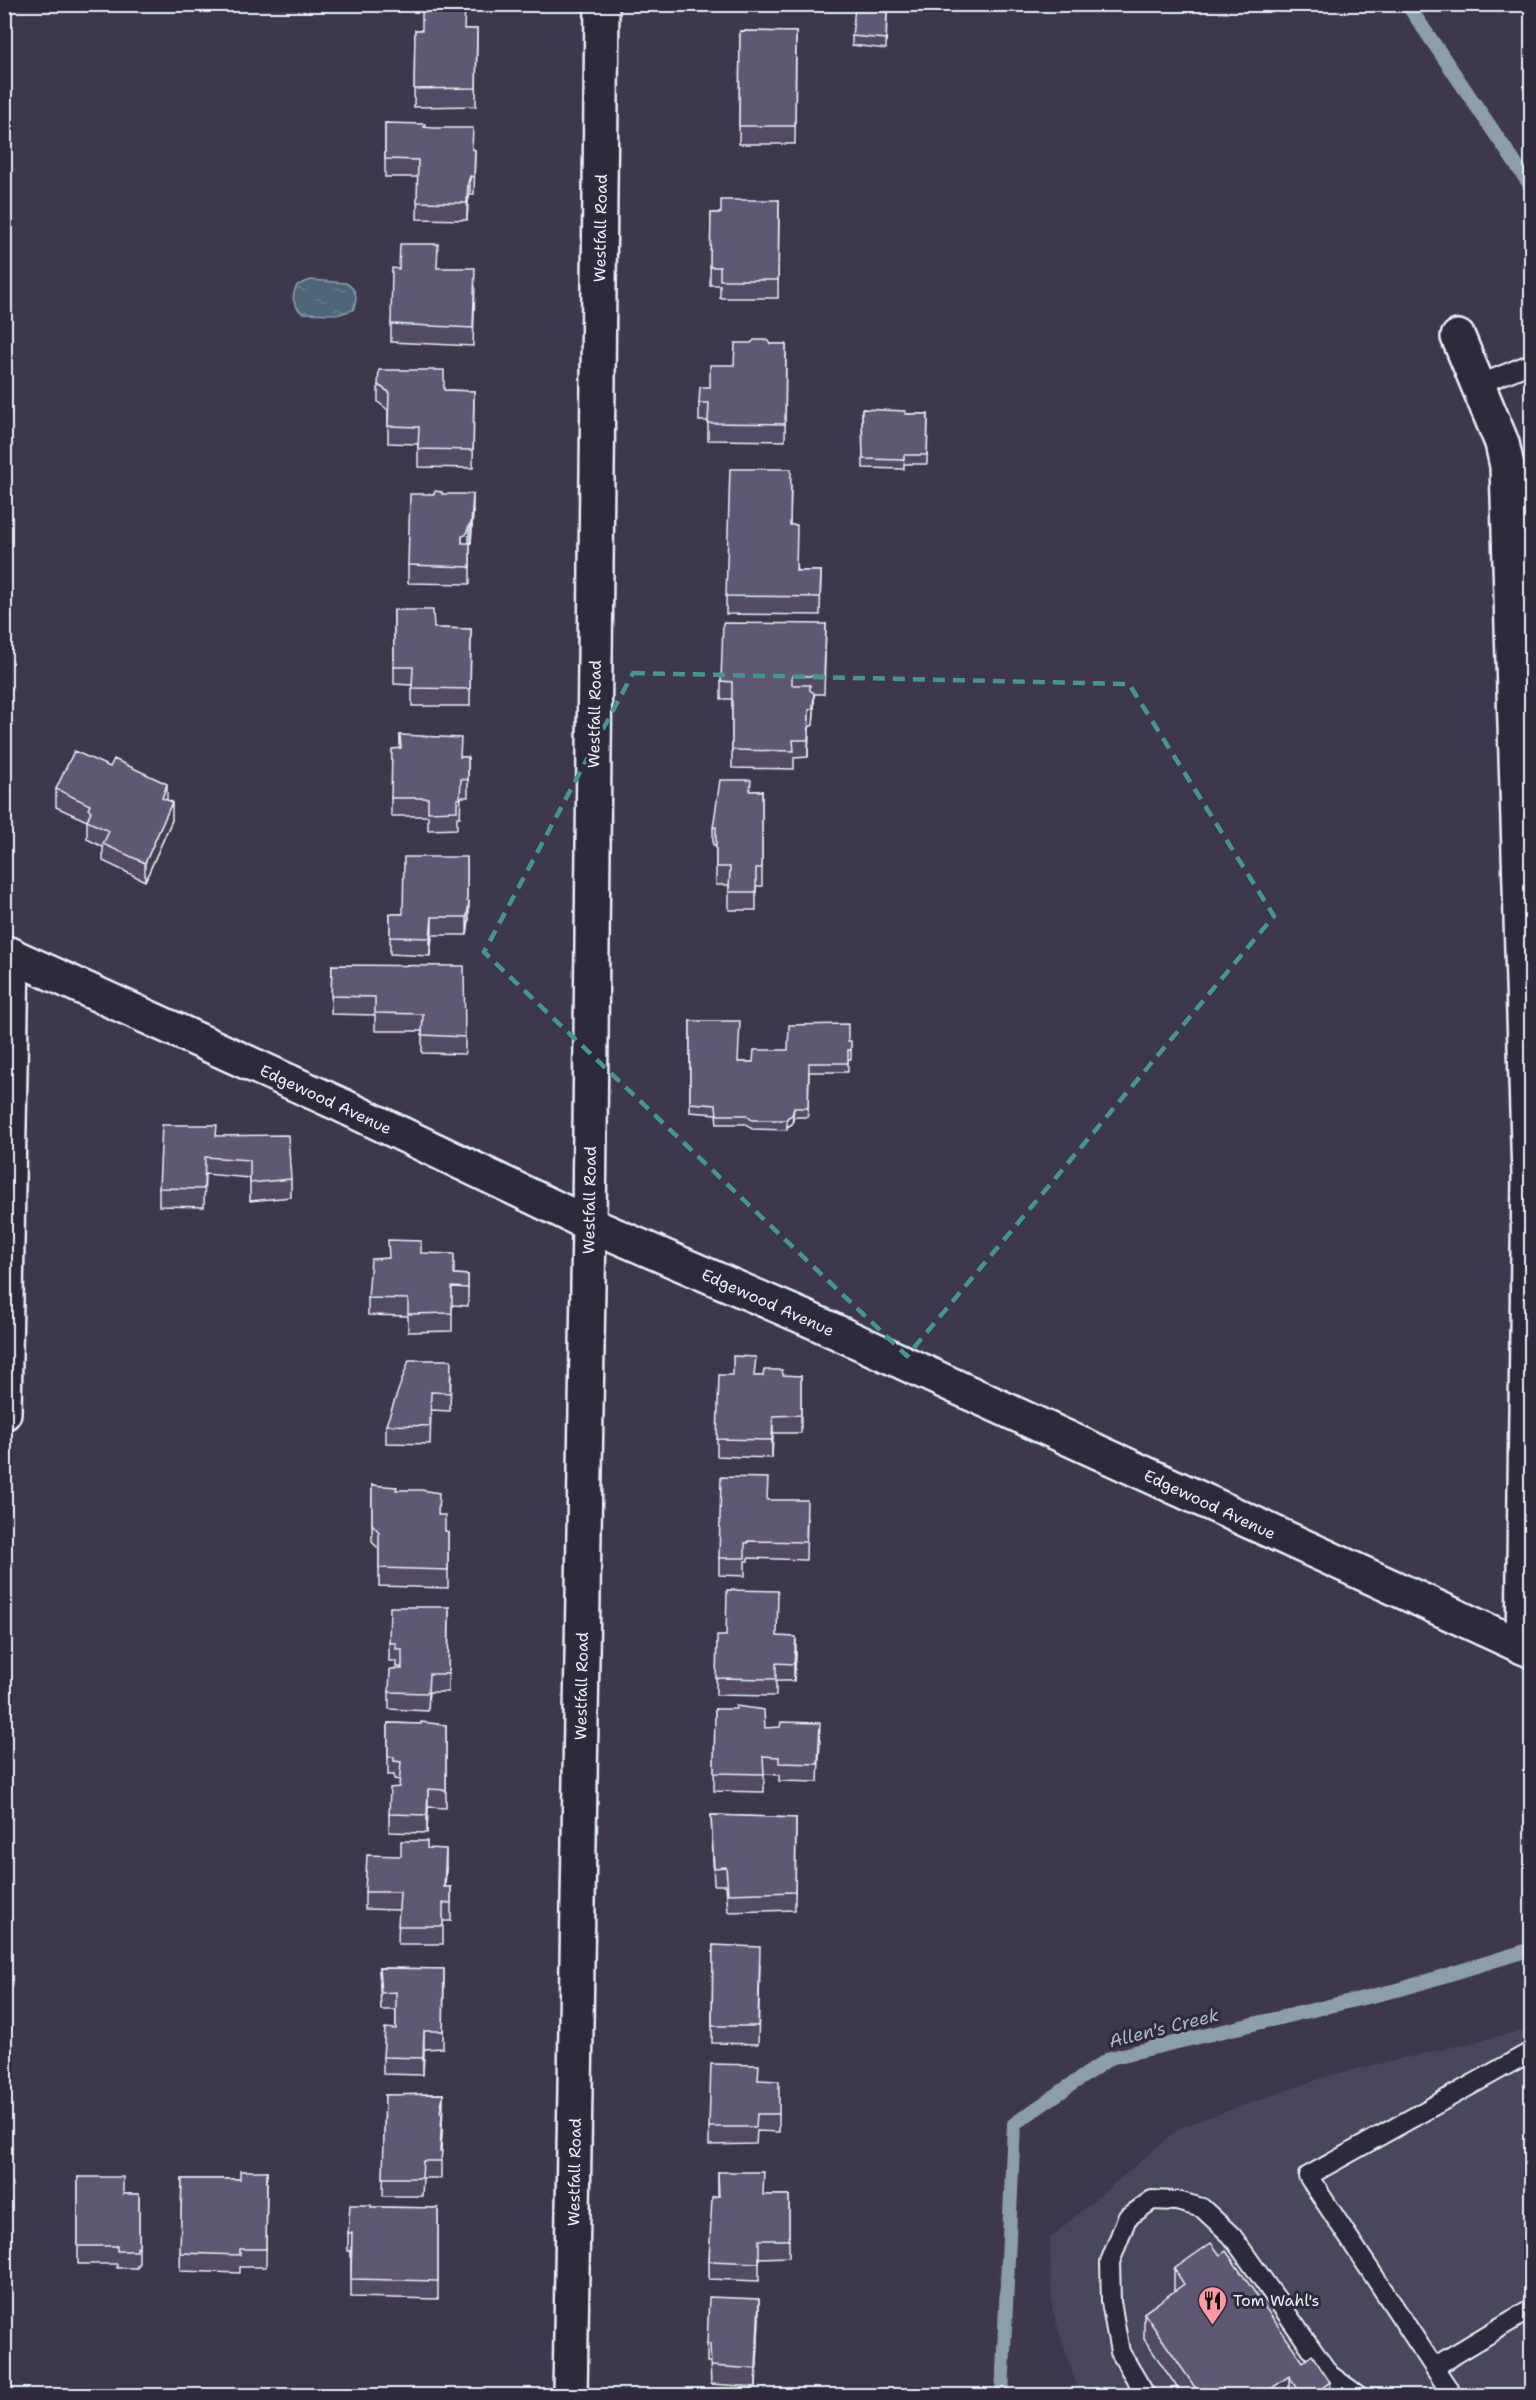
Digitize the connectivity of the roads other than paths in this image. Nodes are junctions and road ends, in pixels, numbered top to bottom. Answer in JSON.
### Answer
{"nodes":[{"id":1,"x":602,"y":4,"type":"edge"},
{"id":2,"x":1458,"y":337,"type":"dead end"},
{"id":3,"x":1532,"y":363,"type":"edge"},
{"id":4,"x":1478,"y":385,"type":"junction"},
{"id":5,"x":8,"y":953,"type":"edge"},
{"id":6,"x":589,"y":1224,"type":"junction"},
{"id":7,"x":4,"y":1413,"type":"edge"},
{"id":8,"x":1527,"y":1649,"type":"edge"},
{"id":9,"x":1532,"y":2051,"type":"edge"},
{"id":10,"x":1532,"y":2308,"type":"edge"},
{"id":11,"x":1434,"y":2367,"type":"junction"},
{"id":12,"x":570,"y":2396,"type":"edge"},
{"id":13,"x":1146,"y":2396,"type":"edge"},
{"id":14,"x":1359,"y":2396,"type":"edge"},
{"id":15,"x":1453,"y":2396,"type":"edge"}],
"edges":[{"from":1,"to":6,"type":"street","name":"Westfall Road"},
{"from":2,"to":4,"type":"street"},
{"from":3,"to":4,"type":"lane"},
{"from":4,"to":8,"type":"street"},
{"from":5,"to":6,"type":"street","name":"Edgewood Avenue"},
{"from":5,"to":7,"type":"street"},
{"from":6,"to":8,"type":"street","name":"Edgewood Avenue"},
{"from":6,"to":12,"type":"street","name":"Westfall Road"},
{"from":9,"to":11,"type":"lane"},
{"from":10,"to":11,"type":"lane"},
{"from":11,"to":15,"type":"lane"},
{"from":13,"to":14,"type":"lane"}]}
